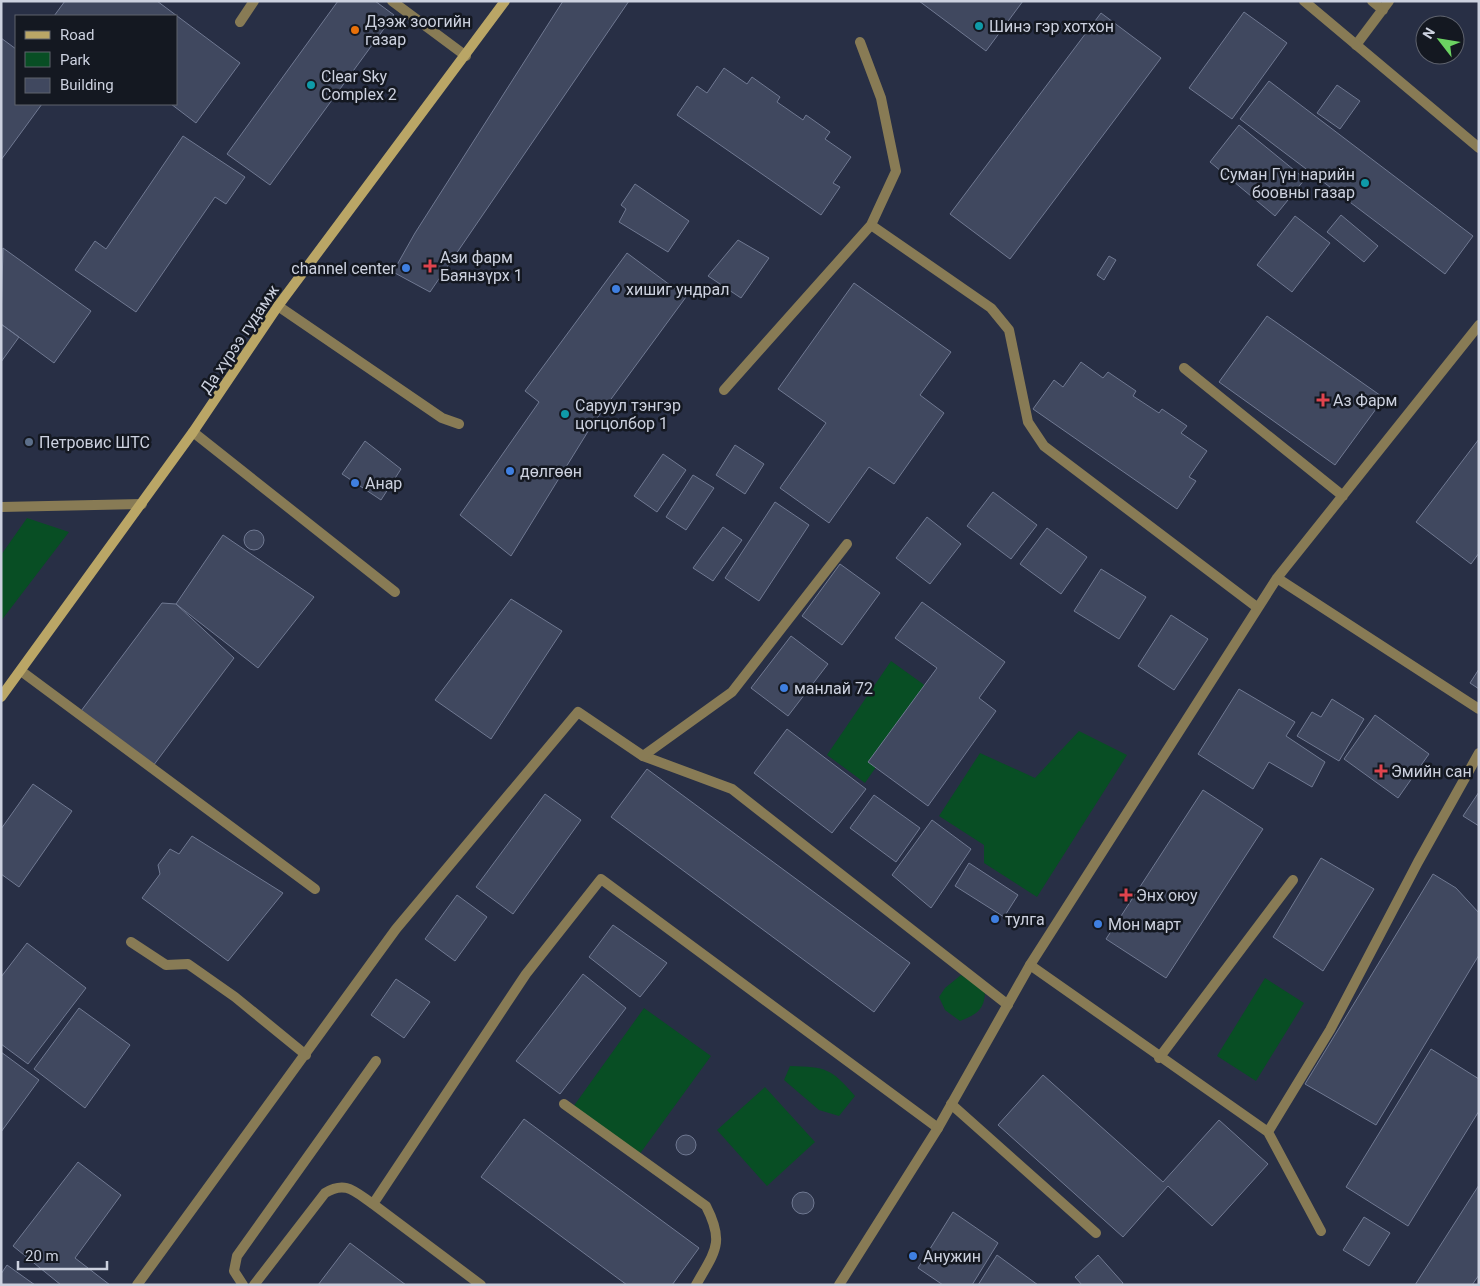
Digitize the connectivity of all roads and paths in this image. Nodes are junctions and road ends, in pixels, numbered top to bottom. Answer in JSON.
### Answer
{"nodes":[{"id":1,"x":254,"y":1,"type":"edge"},
{"id":2,"x":392,"y":1,"type":"edge"},
{"id":3,"x":505,"y":1,"type":"edge"},
{"id":4,"x":1304,"y":1,"type":"edge"},
{"id":5,"x":1372,"y":1,"type":"edge"},
{"id":6,"x":1389,"y":1,"type":"edge"},
{"id":7,"x":1382,"y":10,"type":"junction"},
{"id":8,"x":240,"y":22,"type":"dead end"},
{"id":9,"x":860,"y":42,"type":"dead end"},
{"id":10,"x":1356,"y":45,"type":"junction"},
{"id":11,"x":466,"y":56,"type":"junction"},
{"id":12,"x":1479,"y":148,"type":"edge"},
{"id":13,"x":871,"y":224,"type":"junction"},
{"id":14,"x":278,"y":306,"type":"junction"},
{"id":15,"x":1479,"y":326,"type":"edge"},
{"id":16,"x":1184,"y":368,"type":"dead end"},
{"id":17,"x":724,"y":390,"type":"dead end"},
{"id":18,"x":459,"y":424,"type":"dead end"},
{"id":19,"x":194,"y":432,"type":"junction"},
{"id":20,"x":1343,"y":496,"type":"junction"},
{"id":21,"x":142,"y":504,"type":"junction"},
{"id":22,"x":1,"y":507,"type":"edge"},
{"id":23,"x":847,"y":544,"type":"dead end"},
{"id":24,"x":1277,"y":578,"type":"junction"},
{"id":25,"x":395,"y":592,"type":"dead end"},
{"id":26,"x":1258,"y":608,"type":"junction"},
{"id":27,"x":21,"y":671,"type":"junction"},
{"id":28,"x":1,"y":697,"type":"edge"},
{"id":29,"x":1479,"y":709,"type":"edge"},
{"id":30,"x":1479,"y":753,"type":"edge"},
{"id":31,"x":643,"y":756,"type":"junction"},
{"id":32,"x":1293,"y":880,"type":"dead end"},
{"id":33,"x":316,"y":889,"type":"dead end"},
{"id":34,"x":131,"y":942,"type":"dead end"},
{"id":35,"x":1030,"y":965,"type":"junction"},
{"id":36,"x":1008,"y":1004,"type":"junction"},
{"id":37,"x":306,"y":1055,"type":"junction"},
{"id":38,"x":1159,"y":1058,"type":"junction"},
{"id":39,"x":376,"y":1061,"type":"dead end"},
{"id":40,"x":564,"y":1104,"type":"dead end"},
{"id":41,"x":951,"y":1104,"type":"junction"},
{"id":42,"x":938,"y":1128,"type":"junction"},
{"id":43,"x":1268,"y":1132,"type":"junction"},
{"id":44,"x":373,"y":1204,"type":"junction"},
{"id":45,"x":1321,"y":1231,"type":"dead end"},
{"id":46,"x":1096,"y":1233,"type":"dead end"},
{"id":47,"x":137,"y":1285,"type":"edge"},
{"id":48,"x":243,"y":1285,"type":"edge"},
{"id":49,"x":254,"y":1285,"type":"edge"},
{"id":50,"x":482,"y":1285,"type":"edge"},
{"id":51,"x":696,"y":1285,"type":"edge"},
{"id":52,"x":839,"y":1285,"type":"edge"}],
"edges":[{"from":1,"to":8,"type":"street"},
{"from":2,"to":11,"type":"street"},
{"from":3,"to":11,"type":"main road","name":"Да хүрээ гудамж"},
{"from":4,"to":10,"type":"street"},
{"from":5,"to":7,"type":"street"},
{"from":6,"to":7,"type":"street"},
{"from":7,"to":10,"type":"street"},
{"from":9,"to":13,"type":"street"},
{"from":10,"to":12,"type":"street"},
{"from":11,"to":14,"type":"main road","name":"Да хүрээ гудамж"},
{"from":13,"to":17,"type":"street"},
{"from":13,"to":26,"type":"street"},
{"from":14,"to":18,"type":"street"},
{"from":14,"to":19,"type":"main road","name":"Да хүрээ гудамж"},
{"from":15,"to":20,"type":"street"},
{"from":16,"to":20,"type":"street"},
{"from":19,"to":21,"type":"main road","name":"Да хүрээ гудамж"},
{"from":19,"to":25,"type":"street"},
{"from":20,"to":24,"type":"street"},
{"from":21,"to":22,"type":"street"},
{"from":21,"to":27,"type":"main road","name":"Да хүрээ гудамж"},
{"from":23,"to":31,"type":"street"},
{"from":24,"to":26,"type":"street"},
{"from":24,"to":29,"type":"street"},
{"from":26,"to":35,"type":"street"},
{"from":27,"to":28,"type":"main road","name":"Да хүрээ гудамж"},
{"from":27,"to":33,"type":"street"},
{"from":30,"to":43,"type":"street"},
{"from":31,"to":36,"type":"street"},
{"from":31,"to":37,"type":"street"},
{"from":32,"to":38,"type":"street"},
{"from":34,"to":37,"type":"street"},
{"from":35,"to":36,"type":"street"},
{"from":35,"to":38,"type":"street"},
{"from":36,"to":41,"type":"street"},
{"from":37,"to":47,"type":"street"},
{"from":38,"to":43,"type":"street"},
{"from":39,"to":48,"type":"street"},
{"from":40,"to":51,"type":"street"},
{"from":41,"to":42,"type":"street"},
{"from":41,"to":46,"type":"street"},
{"from":42,"to":44,"type":"street"},
{"from":42,"to":52,"type":"street"},
{"from":43,"to":45,"type":"street"},
{"from":44,"to":49,"type":"street"},
{"from":44,"to":50,"type":"street"}]}
